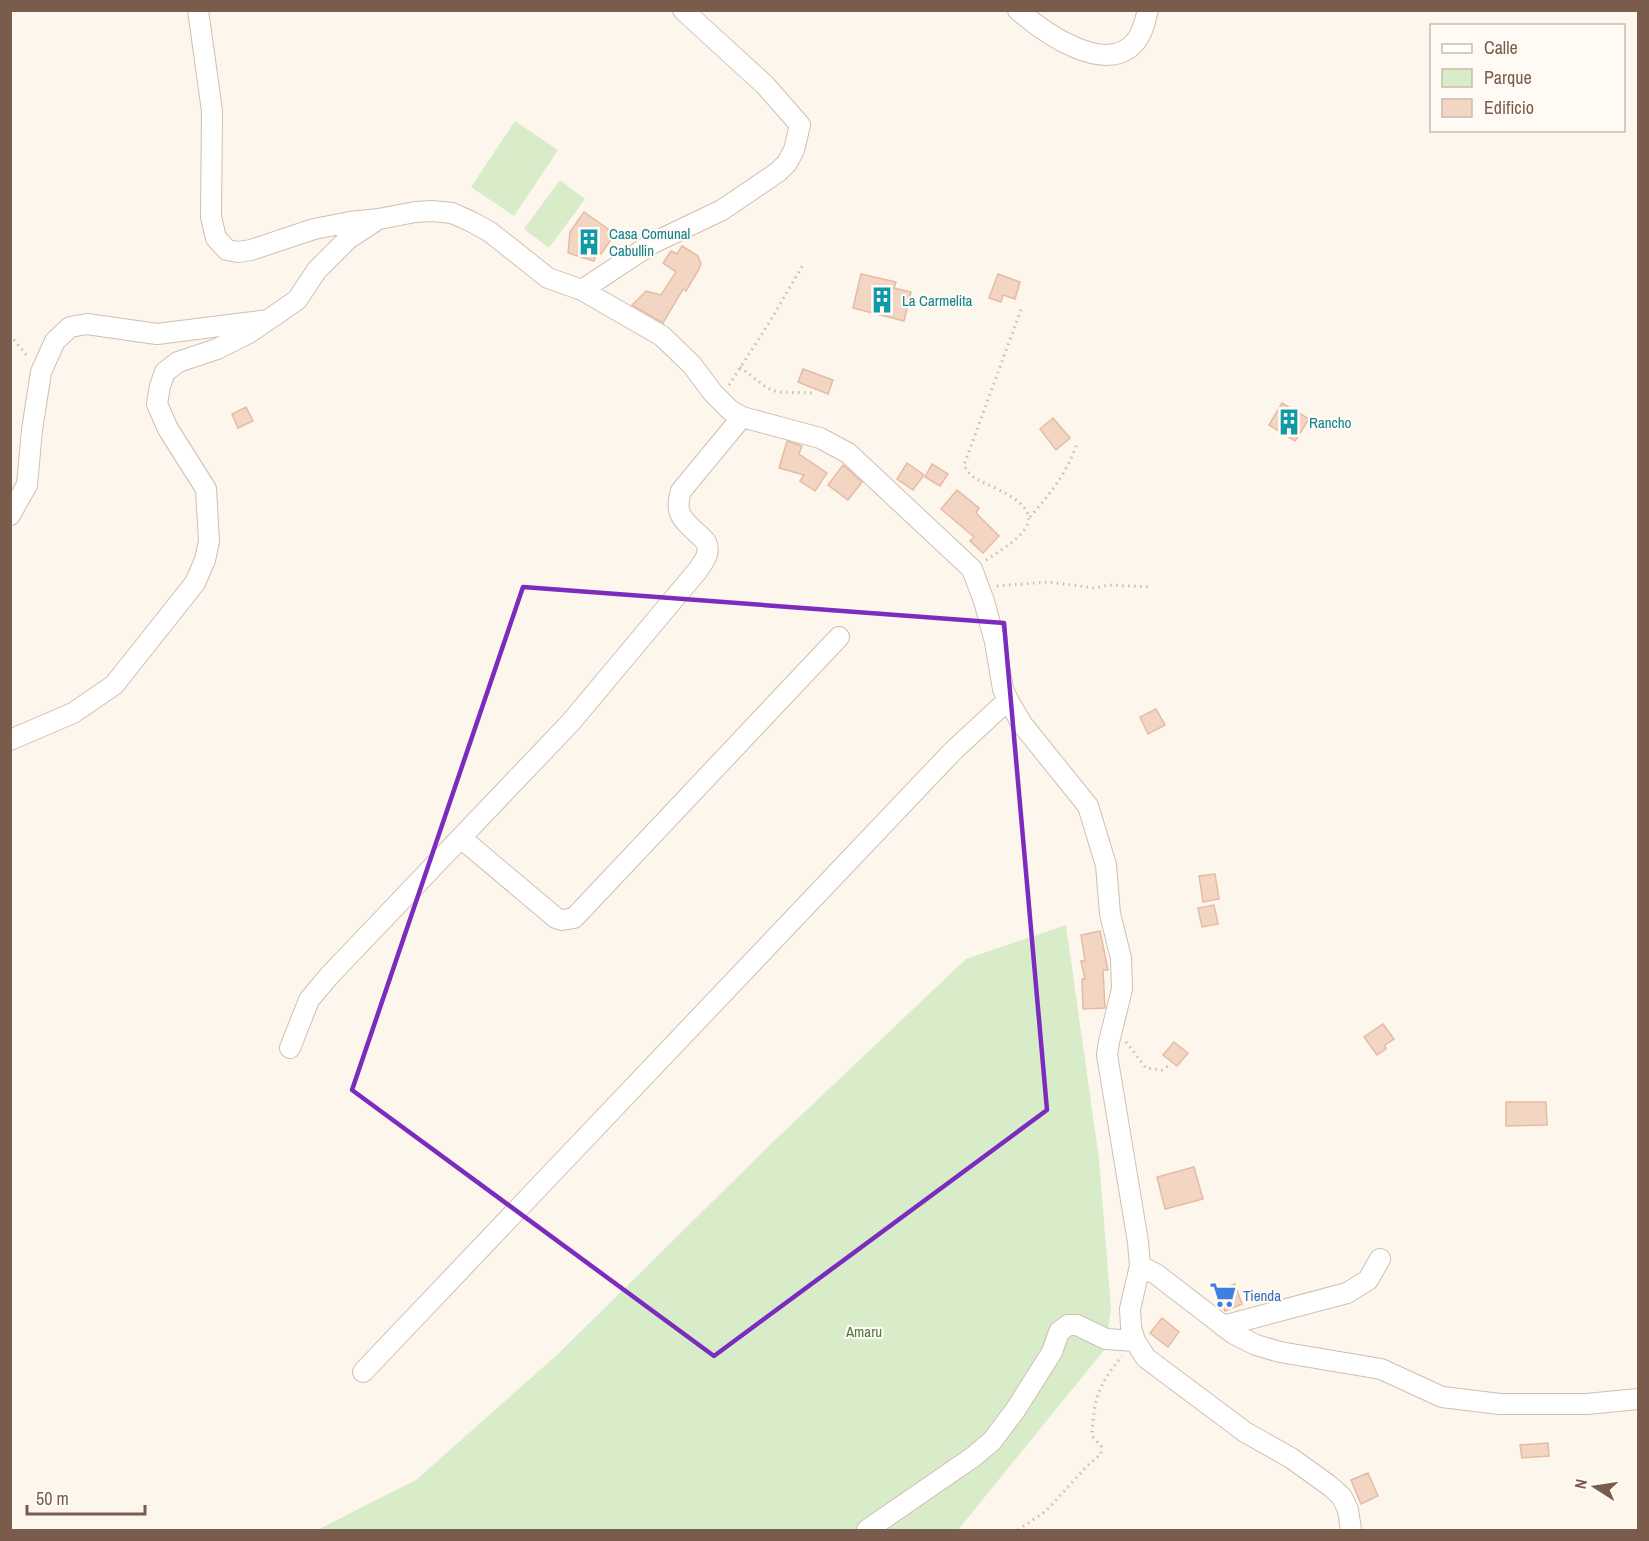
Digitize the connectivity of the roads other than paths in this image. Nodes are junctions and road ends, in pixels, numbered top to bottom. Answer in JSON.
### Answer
{"nodes":[{"id":1,"x":198,"y":10,"type":"edge"},
{"id":2,"x":683,"y":10,"type":"edge"},
{"id":3,"x":1018,"y":10,"type":"edge"},
{"id":4,"x":1148,"y":10,"type":"edge"},
{"id":5,"x":379,"y":219,"type":"junction"},
{"id":6,"x":582,"y":290,"type":"junction"},
{"id":7,"x":268,"y":320,"type":"junction"},
{"id":8,"x":742,"y":417,"type":"junction"},
{"id":9,"x":10,"y":515,"type":"edge"},
{"id":10,"x":839,"y":637,"type":"dead end"},
{"id":11,"x":1008,"y":700,"type":"junction"},
{"id":12,"x":10,"y":740,"type":"edge"},
{"id":13,"x":461,"y":838,"type":"junction"},
{"id":14,"x":290,"y":1048,"type":"dead end"},
{"id":15,"x":1380,"y":1259,"type":"dead end"},
{"id":16,"x":1140,"y":1266,"type":"junction"},
{"id":17,"x":1223,"y":1326,"type":"junction"},
{"id":18,"x":1135,"y":1341,"type":"junction"},
{"id":19,"x":363,"y":1372,"type":"dead end"},
{"id":20,"x":1638,"y":1399,"type":"edge"},
{"id":21,"x":867,"y":1530,"type":"edge"},
{"id":22,"x":1351,"y":1530,"type":"edge"}],
"edges":[{"from":1,"to":5,"type":"street"},
{"from":2,"to":6,"type":"street"},
{"from":3,"to":4,"type":"street"},
{"from":5,"to":6,"type":"street"},
{"from":5,"to":7,"type":"street"},
{"from":6,"to":8,"type":"street"},
{"from":7,"to":9,"type":"street"},
{"from":7,"to":12,"type":"street"},
{"from":8,"to":11,"type":"street"},
{"from":8,"to":13,"type":"street"},
{"from":10,"to":13,"type":"street"},
{"from":11,"to":16,"type":"street"},
{"from":11,"to":19,"type":"street"},
{"from":13,"to":14,"type":"street"},
{"from":15,"to":17,"type":"street"},
{"from":16,"to":17,"type":"street"},
{"from":16,"to":18,"type":"street"},
{"from":17,"to":20,"type":"street"},
{"from":18,"to":21,"type":"street"},
{"from":18,"to":22,"type":"street"}]}
